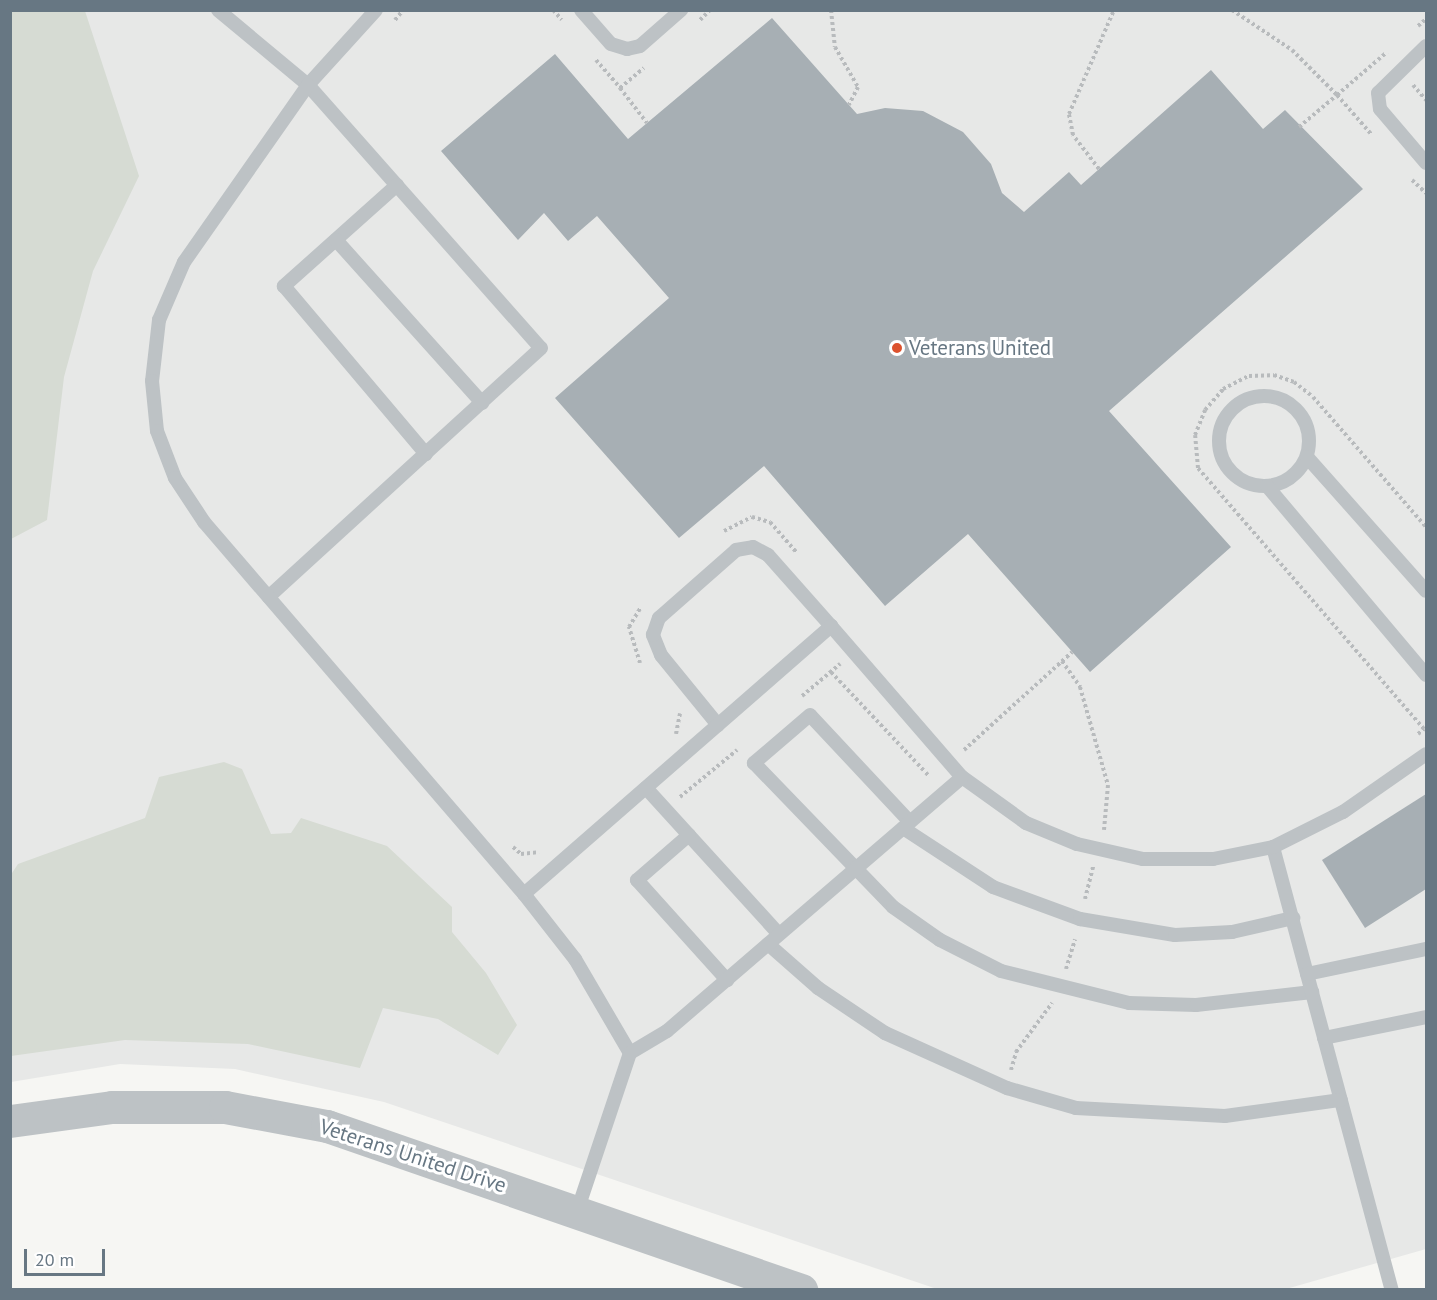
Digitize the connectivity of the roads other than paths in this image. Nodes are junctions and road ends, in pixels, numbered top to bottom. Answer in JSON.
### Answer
{"nodes":[{"id":1,"x":218,"y":10,"type":"edge"},
{"id":2,"x":376,"y":10,"type":"edge"},
{"id":3,"x":581,"y":10,"type":"edge"},
{"id":4,"x":681,"y":10,"type":"edge"},
{"id":5,"x":1426,"y":46,"type":"edge"},
{"id":6,"x":308,"y":85,"type":"junction"},
{"id":7,"x":1426,"y":163,"type":"edge"},
{"id":8,"x":397,"y":185,"type":"junction"},
{"id":9,"x":336,"y":240,"type":"junction"},
{"id":10,"x":482,"y":403,"type":"junction"},
{"id":11,"x":426,"y":454,"type":"junction"},
{"id":12,"x":1306,"y":457,"type":"junction"},
{"id":13,"x":1267,"y":486,"type":"junction"},
{"id":14,"x":1426,"y":591,"type":"edge"},
{"id":15,"x":268,"y":597,"type":"junction"},
{"id":16,"x":831,"y":626,"type":"junction"},
{"id":17,"x":1426,"y":675,"type":"edge"},
{"id":18,"x":718,"y":725,"type":"junction"},
{"id":19,"x":1426,"y":754,"type":"edge"},
{"id":20,"x":962,"y":777,"type":"junction"},
{"id":21,"x":646,"y":788,"type":"junction"},
{"id":22,"x":907,"y":825,"type":"junction"},
{"id":23,"x":689,"y":835,"type":"junction"},
{"id":24,"x":1273,"y":847,"type":"junction"},
{"id":25,"x":853,"y":871,"type":"junction"},
{"id":26,"x":524,"y":894,"type":"junction"},
{"id":27,"x":1293,"y":918,"type":"junction"},
{"id":28,"x":779,"y":934,"type":"junction"},
{"id":29,"x":768,"y":944,"type":"junction"},
{"id":30,"x":1426,"y":949,"type":"edge"},
{"id":31,"x":1307,"y":974,"type":"junction"},
{"id":32,"x":727,"y":980,"type":"junction"},
{"id":33,"x":1312,"y":992,"type":"junction"},
{"id":34,"x":1426,"y":1017,"type":"edge"},
{"id":35,"x":1324,"y":1038,"type":"junction"},
{"id":36,"x":630,"y":1053,"type":"junction"},
{"id":37,"x":1341,"y":1100,"type":"junction"},
{"id":38,"x":10,"y":1121,"type":"edge"},
{"id":39,"x":577,"y":1211,"type":"junction"},
{"id":40,"x":801,"y":1290,"type":"edge"},
{"id":41,"x":1392,"y":1290,"type":"edge"}],
"edges":[{"from":1,"to":6,"type":"lane"},
{"from":2,"to":6,"type":"lane"},
{"from":3,"to":4,"type":"lane"},
{"from":5,"to":7,"type":"lane"},
{"from":6,"to":8,"type":"lane"},
{"from":6,"to":15,"type":"lane"},
{"from":8,"to":9,"type":"lane"},
{"from":8,"to":10,"type":"lane"},
{"from":9,"to":10,"type":"lane"},
{"from":9,"to":11,"type":"lane"},
{"from":10,"to":11,"type":"lane"},
{"from":11,"to":15,"type":"lane"},
{"from":12,"to":13,"type":"lane"},
{"from":12,"to":13,"type":"lane"},
{"from":12,"to":14,"type":"lane"},
{"from":13,"to":17,"type":"lane"},
{"from":15,"to":26,"type":"lane"},
{"from":16,"to":18,"type":"lane"},
{"from":16,"to":18,"type":"lane"},
{"from":16,"to":20,"type":"lane"},
{"from":18,"to":21,"type":"lane"},
{"from":19,"to":24,"type":"lane"},
{"from":20,"to":22,"type":"lane"},
{"from":20,"to":24,"type":"lane"},
{"from":21,"to":23,"type":"lane"},
{"from":21,"to":26,"type":"lane"},
{"from":22,"to":25,"type":"lane"},
{"from":22,"to":25,"type":"lane"},
{"from":22,"to":27,"type":"lane"},
{"from":23,"to":28,"type":"lane"},
{"from":23,"to":32,"type":"lane"},
{"from":24,"to":27,"type":"lane"},
{"from":25,"to":28,"type":"lane"},
{"from":25,"to":33,"type":"lane"},
{"from":26,"to":36,"type":"lane"},
{"from":27,"to":31,"type":"lane"},
{"from":28,"to":29,"type":"lane"},
{"from":29,"to":32,"type":"lane"},
{"from":29,"to":37,"type":"lane"},
{"from":30,"to":31,"type":"lane"},
{"from":31,"to":33,"type":"lane"},
{"from":32,"to":36,"type":"lane"},
{"from":33,"to":35,"type":"lane"},
{"from":34,"to":35,"type":"lane"},
{"from":35,"to":37,"type":"lane"},
{"from":36,"to":39,"type":"lane"},
{"from":37,"to":41,"type":"lane"},
{"from":38,"to":39,"type":"street","name":"Veterans United Drive"},
{"from":39,"to":40,"type":"street","name":"Veterans United Drive"}]}
